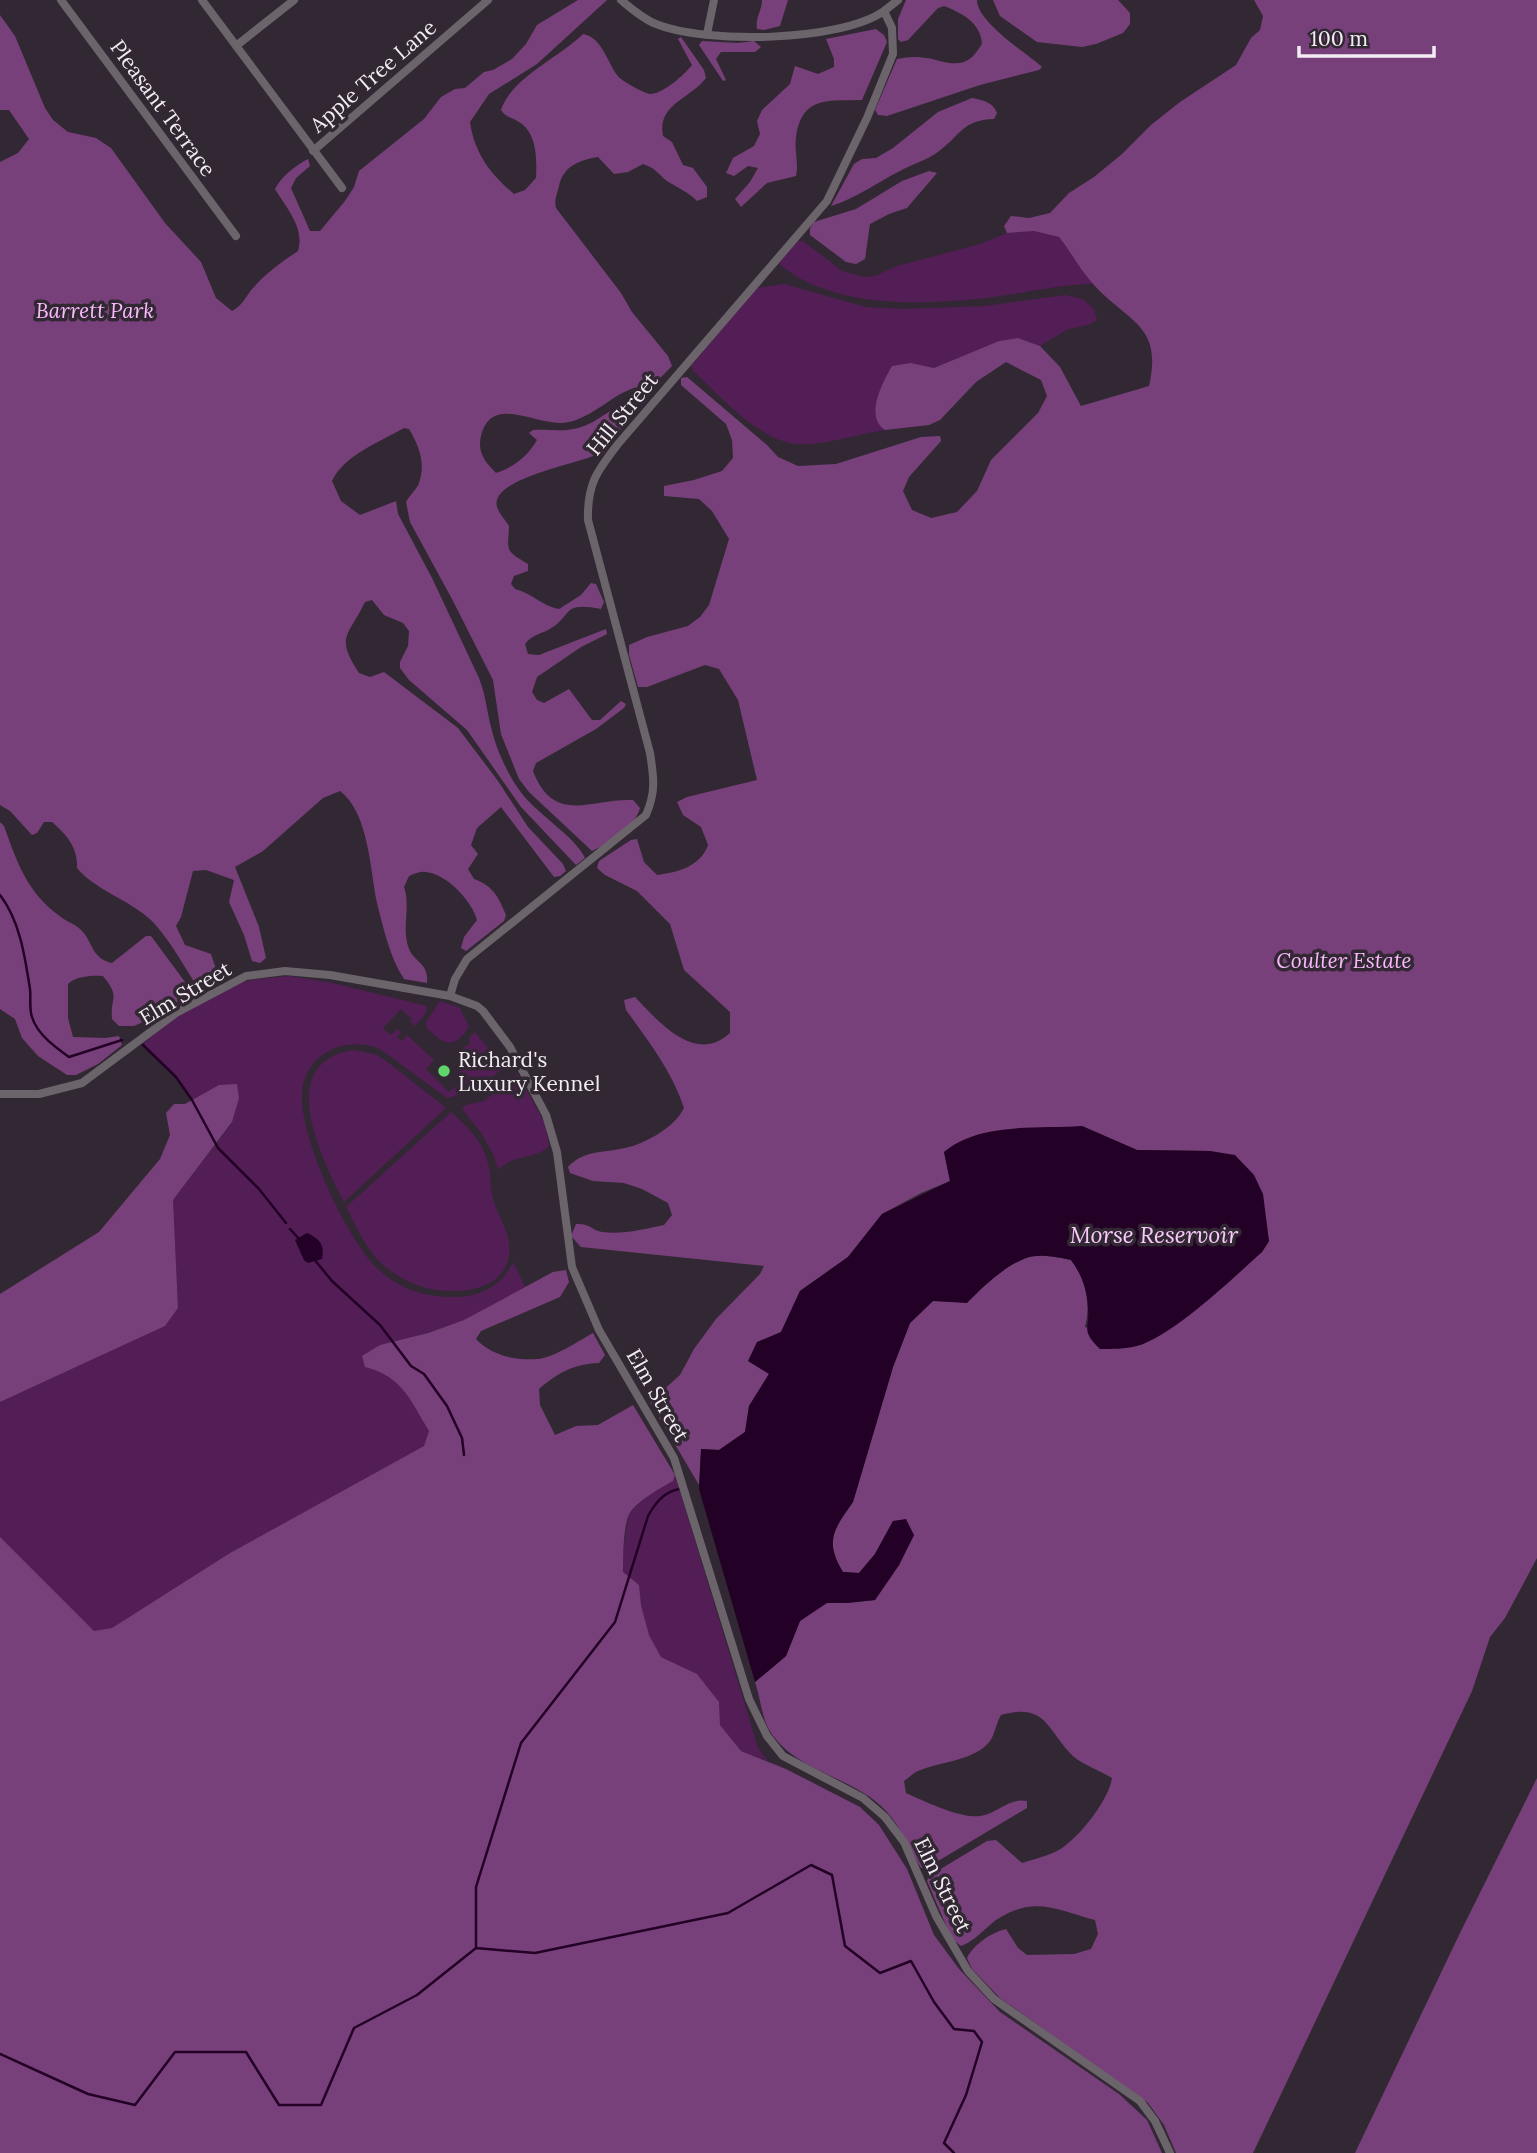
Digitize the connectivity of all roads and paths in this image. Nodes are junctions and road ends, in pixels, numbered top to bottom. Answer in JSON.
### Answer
{"nodes":[{"id":1,"x":61,"y":0,"type":"edge"},
{"id":2,"x":202,"y":0,"type":"edge"},
{"id":3,"x":294,"y":0,"type":"edge"},
{"id":4,"x":488,"y":0,"type":"edge"},
{"id":5,"x":621,"y":0,"type":"edge"},
{"id":6,"x":714,"y":0,"type":"edge"},
{"id":7,"x":898,"y":0,"type":"edge"},
{"id":8,"x":884,"y":11,"type":"junction"},
{"id":9,"x":706,"y":34,"type":"junction"},
{"id":10,"x":236,"y":46,"type":"junction"},
{"id":11,"x":313,"y":151,"type":"junction"},
{"id":12,"x":342,"y":188,"type":"dead end"},
{"id":13,"x":236,"y":236,"type":"dead end"},
{"id":14,"x":450,"y":996,"type":"junction"},
{"id":15,"x":0,"y":1094,"type":"edge"},
{"id":16,"x":1170,"y":2153,"type":"edge"}],
"edges":[{"from":1,"to":13,"type":"street","name":"Pleasant Terrace"},
{"from":2,"to":10,"type":"street"},
{"from":3,"to":10,"type":"street"},
{"from":4,"to":11,"type":"street","name":"Apple Tree Lane"},
{"from":5,"to":9,"type":"street"},
{"from":6,"to":9,"type":"street"},
{"from":7,"to":8,"type":"street"},
{"from":8,"to":9,"type":"street"},
{"from":8,"to":14,"type":"street","name":"Hill Street"},
{"from":10,"to":11,"type":"street"},
{"from":11,"to":12,"type":"street"},
{"from":14,"to":15,"type":"street","name":"Elm Street"},
{"from":14,"to":16,"type":"street","name":"Elm Street"}]}
